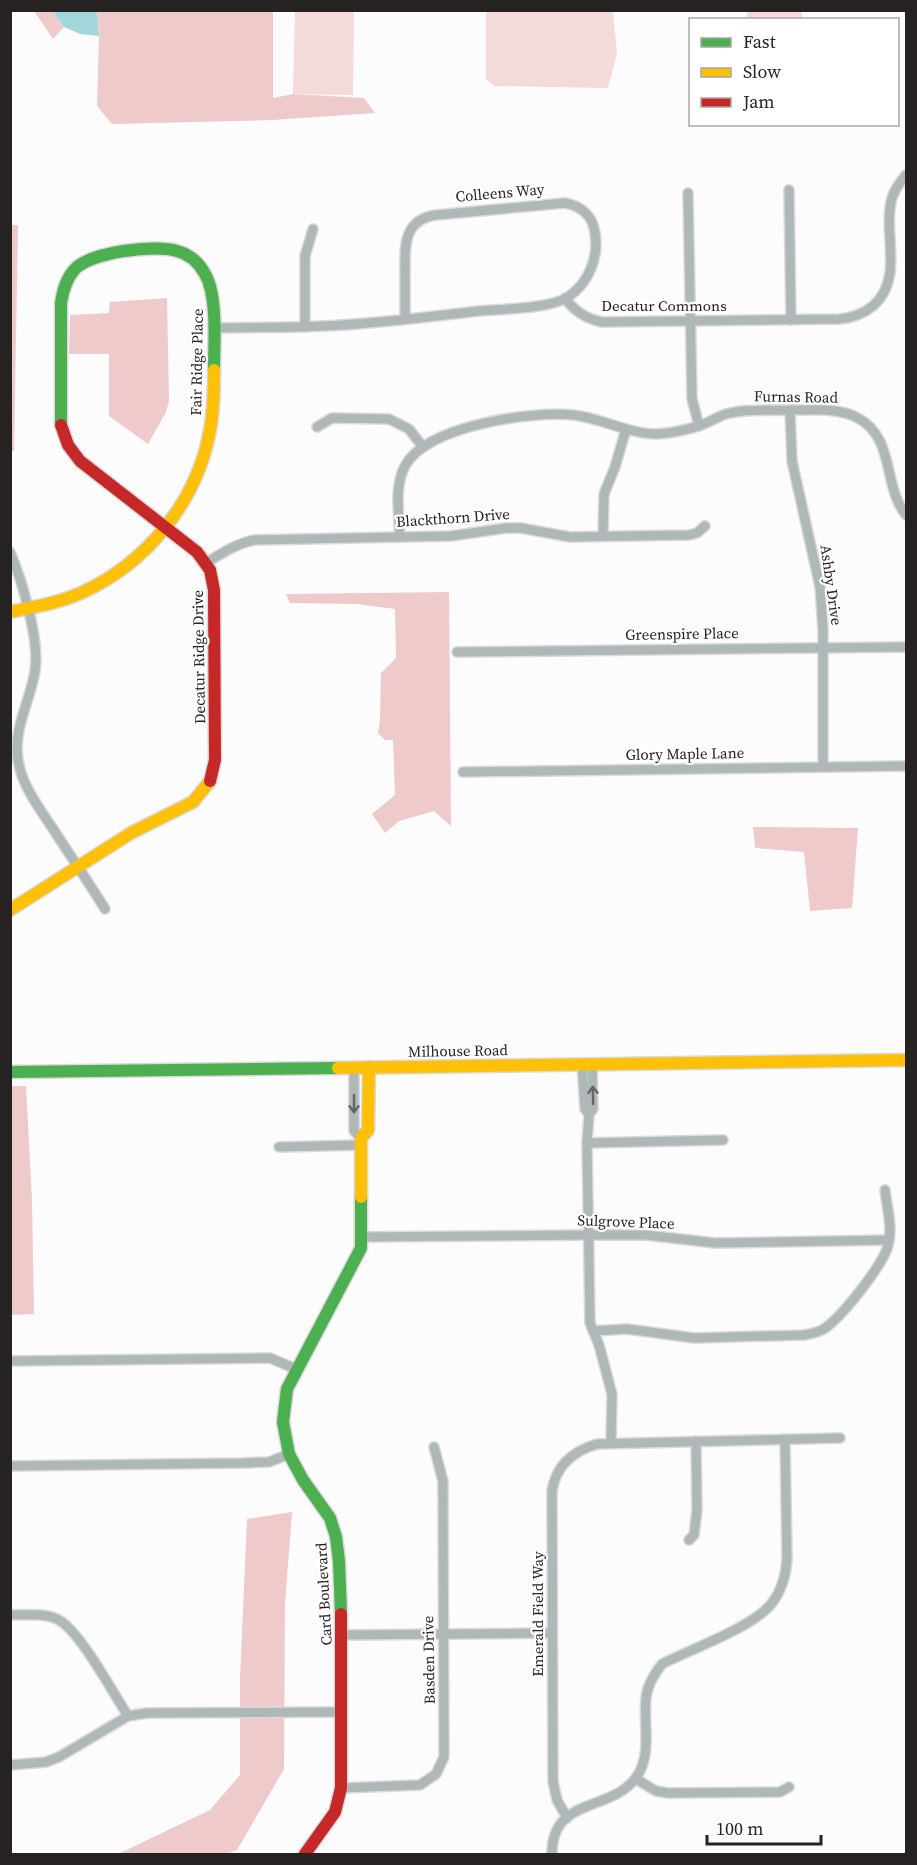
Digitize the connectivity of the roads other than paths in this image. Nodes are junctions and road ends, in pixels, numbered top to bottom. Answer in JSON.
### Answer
{"nodes":[{"id":1,"x":906,"y":175,"type":"edge"},
{"id":2,"x":789,"y":190,"type":"dead end"},
{"id":3,"x":688,"y":193,"type":"dead end"},
{"id":4,"x":313,"y":229,"type":"dead end"},
{"id":5,"x":565,"y":298,"type":"junction"},
{"id":6,"x":405,"y":319,"type":"junction"},
{"id":7,"x":791,"y":320,"type":"junction"},
{"id":8,"x":690,"y":322,"type":"junction"},
{"id":9,"x":305,"y":327,"type":"junction"},
{"id":10,"x":213,"y":328,"type":"junction"},
{"id":11,"x":790,"y":410,"type":"junction"},
{"id":12,"x":699,"y":426,"type":"junction"},
{"id":13,"x":317,"y":427,"type":"dead end"},
{"id":14,"x":626,"y":429,"type":"junction"},
{"id":15,"x":423,"y":447,"type":"junction"},
{"id":16,"x":906,"y":515,"type":"edge"},
{"id":17,"x":705,"y":526,"type":"dead end"},
{"id":18,"x":166,"y":528,"type":"junction"},
{"id":19,"x":603,"y":536,"type":"junction"},
{"id":20,"x":400,"y":537,"type":"junction"},
{"id":21,"x":10,"y":552,"type":"edge"},
{"id":22,"x":206,"y":563,"type":"junction"},
{"id":23,"x":28,"y":610,"type":"junction"},
{"id":24,"x":10,"y":612,"type":"edge"},
{"id":25,"x":824,"y":647,"type":"junction"},
{"id":26,"x":906,"y":647,"type":"edge"},
{"id":27,"x":457,"y":652,"type":"dead end"},
{"id":28,"x":906,"y":766,"type":"edge"},
{"id":29,"x":823,"y":767,"type":"junction"},
{"id":30,"x":463,"y":772,"type":"dead end"},
{"id":31,"x":78,"y":867,"type":"junction"},
{"id":32,"x":105,"y":909,"type":"dead end"},
{"id":33,"x":10,"y":910,"type":"edge"},
{"id":34,"x":906,"y":1060,"type":"edge"},
{"id":35,"x":587,"y":1064,"type":"junction"},
{"id":36,"x":354,"y":1067,"type":"junction"},
{"id":37,"x":369,"y":1067,"type":"junction"},
{"id":38,"x":10,"y":1072,"type":"edge"},
{"id":39,"x":723,"y":1140,"type":"dead end"},
{"id":40,"x":361,"y":1142,"type":"junction"},
{"id":41,"x":587,"y":1143,"type":"junction"},
{"id":42,"x":279,"y":1147,"type":"dead end"},
{"id":43,"x":885,"y":1190,"type":"dead end"},
{"id":44,"x":588,"y":1235,"type":"junction"},
{"id":45,"x":361,"y":1237,"type":"junction"},
{"id":46,"x":889,"y":1240,"type":"junction"},
{"id":47,"x":593,"y":1331,"type":"junction"},
{"id":48,"x":10,"y":1361,"type":"edge"},
{"id":49,"x":296,"y":1369,"type":"junction"},
{"id":50,"x":840,"y":1438,"type":"dead end"},
{"id":51,"x":785,"y":1439,"type":"junction"},
{"id":52,"x":696,"y":1441,"type":"junction"},
{"id":53,"x":611,"y":1443,"type":"junction"},
{"id":54,"x":434,"y":1447,"type":"dead end"},
{"id":55,"x":289,"y":1454,"type":"junction"},
{"id":56,"x":10,"y":1466,"type":"edge"},
{"id":57,"x":689,"y":1540,"type":"dead end"},
{"id":58,"x":10,"y":1615,"type":"edge"},
{"id":59,"x":552,"y":1633,"type":"junction"},
{"id":60,"x":444,"y":1634,"type":"junction"},
{"id":61,"x":342,"y":1635,"type":"junction"},
{"id":62,"x":341,"y":1712,"type":"junction"},
{"id":63,"x":128,"y":1716,"type":"junction"},
{"id":64,"x":10,"y":1765,"type":"edge"},
{"id":65,"x":636,"y":1779,"type":"junction"},
{"id":66,"x":789,"y":1787,"type":"dead end"},
{"id":67,"x":341,"y":1788,"type":"junction"},
{"id":68,"x":567,"y":1818,"type":"junction"},
{"id":69,"x":305,"y":1854,"type":"edge"},
{"id":70,"x":552,"y":1854,"type":"edge"}],
"edges":[{"from":1,"to":7,"type":"street","name":"Decatur Commons"},
{"from":2,"to":7,"type":"street"},
{"from":3,"to":8,"type":"street"},
{"from":4,"to":9,"type":"street"},
{"from":5,"to":6,"type":"street"},
{"from":5,"to":6,"type":"street","name":"Colleens Way"},
{"from":5,"to":8,"type":"street","name":"Decatur Commons"},
{"from":6,"to":9,"type":"street"},
{"from":7,"to":8,"type":"street","name":"Decatur Commons"},
{"from":8,"to":12,"type":"street"},
{"from":9,"to":10,"type":"street"},
{"from":10,"to":18,"type":"street","name":"Fair Ridge Place"},
{"from":10,"to":18,"type":"street","name":"Fair Ridge Place"},
{"from":11,"to":12,"type":"street","name":"Furnas Road"},
{"from":11,"to":16,"type":"street","name":"Furnas Road"},
{"from":11,"to":25,"type":"street","name":"Ashby Drive"},
{"from":12,"to":14,"type":"street","name":"Furnas Road"},
{"from":13,"to":15,"type":"street"},
{"from":14,"to":15,"type":"street","name":"Furnas Road"},
{"from":14,"to":19,"type":"street"},
{"from":15,"to":20,"type":"street"},
{"from":17,"to":19,"type":"street","name":"Blackthorn Drive"},
{"from":18,"to":22,"type":"street"},
{"from":18,"to":23,"type":"street","name":"Fair Ridge Place"},
{"from":19,"to":20,"type":"street","name":"Blackthorn Drive"},
{"from":20,"to":22,"type":"street","name":"Blackthorn Drive"},
{"from":21,"to":23,"type":"street"},
{"from":22,"to":31,"type":"street","name":"Decatur Ridge Drive"},
{"from":23,"to":24,"type":"street","name":"Fair Ridge Place"},
{"from":23,"to":31,"type":"street"},
{"from":25,"to":26,"type":"street","name":"Greenspire Place"},
{"from":25,"to":27,"type":"street","name":"Greenspire Place"},
{"from":25,"to":29,"type":"street","name":"Ashby Drive"},
{"from":28,"to":29,"type":"street","name":"Glory Maple Lane"},
{"from":29,"to":30,"type":"street","name":"Glory Maple Lane"},
{"from":31,"to":32,"type":"street"},
{"from":31,"to":33,"type":"street","name":"Decatur Ridge Drive"},
{"from":34,"to":35,"type":"street","name":"Milhouse Road"},
{"from":35,"to":37,"type":"street","name":"Milhouse Road"},
{"from":35,"to":41,"type":"street"},
{"from":36,"to":37,"type":"street","name":"Milhouse Road"},
{"from":36,"to":38,"type":"street","name":"Milhouse Road"},
{"from":36,"to":40,"type":"street","name":"Card Boulevard","one_way":true},
{"from":37,"to":40,"type":"street","name":"Card Boulevard"},
{"from":39,"to":41,"type":"street"},
{"from":40,"to":42,"type":"street"},
{"from":40,"to":45,"type":"street","name":"Card Boulevard"},
{"from":41,"to":44,"type":"street"},
{"from":43,"to":46,"type":"street"},
{"from":44,"to":45,"type":"street","name":"Sulgrove Place"},
{"from":44,"to":46,"type":"street","name":"Sulgrove Place"},
{"from":44,"to":47,"type":"street"},
{"from":45,"to":49,"type":"street","name":"Card Boulevard"},
{"from":46,"to":47,"type":"street"},
{"from":47,"to":53,"type":"street"},
{"from":48,"to":49,"type":"street"},
{"from":49,"to":55,"type":"street","name":"Card Boulevard"},
{"from":50,"to":51,"type":"street","name":"Emerald Field Way"},
{"from":51,"to":52,"type":"street","name":"Emerald Field Way"},
{"from":51,"to":65,"type":"street"},
{"from":52,"to":53,"type":"street","name":"Emerald Field Way"},
{"from":52,"to":57,"type":"street"},
{"from":53,"to":59,"type":"street","name":"Emerald Field Way"},
{"from":54,"to":60,"type":"street","name":"Basden Drive"},
{"from":55,"to":56,"type":"street"},
{"from":55,"to":61,"type":"street","name":"Card Boulevard"},
{"from":58,"to":63,"type":"street"},
{"from":59,"to":60,"type":"street"},
{"from":59,"to":68,"type":"street","name":"Emerald Field Way"},
{"from":60,"to":61,"type":"street"},
{"from":60,"to":67,"type":"street","name":"Basden Drive"},
{"from":61,"to":62,"type":"street","name":"Card Boulevard"},
{"from":62,"to":63,"type":"street"},
{"from":62,"to":67,"type":"street","name":"Card Boulevard"},
{"from":63,"to":64,"type":"street"},
{"from":65,"to":66,"type":"street"},
{"from":65,"to":68,"type":"street"},
{"from":67,"to":69,"type":"street","name":"Card Boulevard"},
{"from":68,"to":70,"type":"street"}]}
